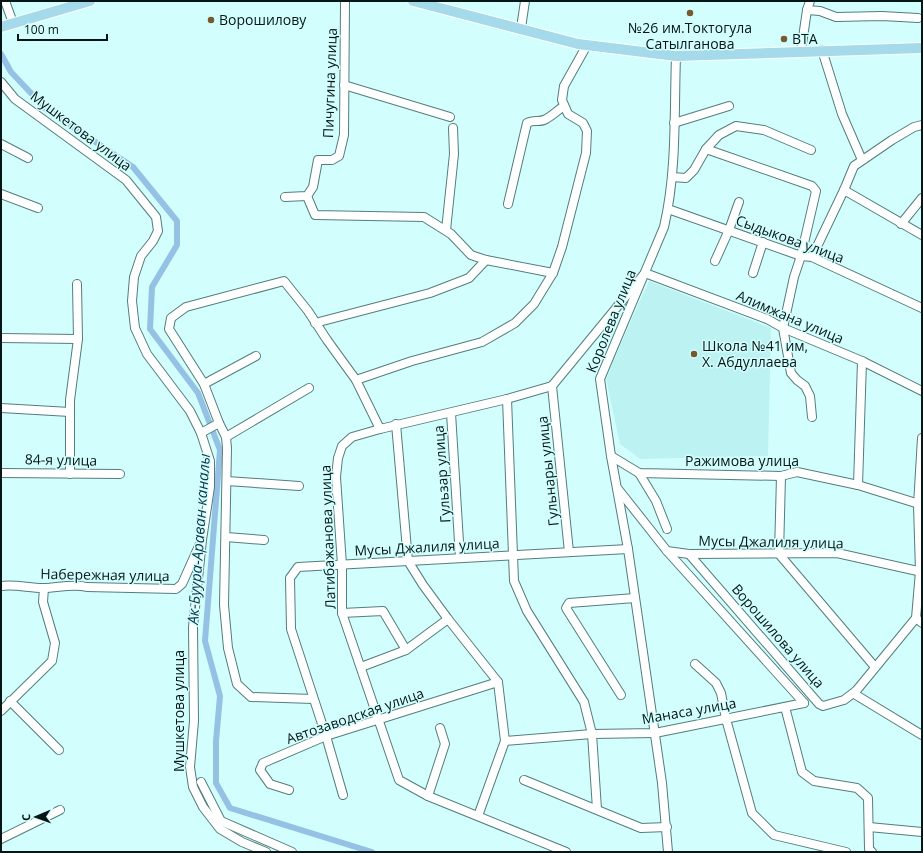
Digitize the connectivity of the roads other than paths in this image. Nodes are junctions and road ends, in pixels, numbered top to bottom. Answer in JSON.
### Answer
{"nodes":[{"id":1,"x":5,"y":1,"type":"edge"},
{"id":2,"x":90,"y":1,"type":"edge"},
{"id":3,"x":345,"y":1,"type":"edge"},
{"id":4,"x":416,"y":1,"type":"edge"},
{"id":5,"x":525,"y":1,"type":"edge"},
{"id":6,"x":810,"y":1,"type":"edge"},
{"id":7,"x":807,"y":10,"type":"junction"},
{"id":8,"x":918,"y":18,"type":"dead end"},
{"id":9,"x":14,"y":23,"type":"junction"},
{"id":10,"x":1,"y":27,"type":"edge"},
{"id":11,"x":521,"y":28,"type":"junction"},
{"id":12,"x":587,"y":45,"type":"junction"},
{"id":13,"x":922,"y":48,"type":"edge"},
{"id":14,"x":822,"y":50,"type":"junction"},
{"id":15,"x":802,"y":51,"type":"junction"},
{"id":16,"x":676,"y":56,"type":"junction"},
{"id":17,"x":1,"y":82,"type":"edge"},
{"id":18,"x":344,"y":85,"type":"junction"},
{"id":19,"x":564,"y":106,"type":"junction"},
{"id":20,"x":729,"y":106,"type":"dead end"},
{"id":21,"x":450,"y":117,"type":"dead end"},
{"id":22,"x":674,"y":123,"type":"junction"},
{"id":23,"x":922,"y":125,"type":"edge"},
{"id":24,"x":453,"y":128,"type":"dead end"},
{"id":25,"x":1,"y":144,"type":"edge"},
{"id":26,"x":706,"y":149,"type":"junction"},
{"id":27,"x":811,"y":150,"type":"dead end"},
{"id":28,"x":28,"y":158,"type":"dead end"},
{"id":29,"x":862,"y":160,"type":"junction"},
{"id":30,"x":672,"y":177,"type":"junction"},
{"id":31,"x":844,"y":190,"type":"junction"},
{"id":32,"x":1,"y":194,"type":"edge"},
{"id":33,"x":307,"y":196,"type":"junction"},
{"id":34,"x":285,"y":197,"type":"dead end"},
{"id":35,"x":922,"y":198,"type":"edge"},
{"id":36,"x":739,"y":202,"type":"dead end"},
{"id":37,"x":508,"y":204,"type":"dead end"},
{"id":38,"x":38,"y":208,"type":"dead end"},
{"id":39,"x":668,"y":209,"type":"junction"},
{"id":40,"x":901,"y":224,"type":"junction"},
{"id":41,"x":446,"y":230,"type":"junction"},
{"id":42,"x":729,"y":230,"type":"junction"},
{"id":43,"x":922,"y":235,"type":"edge"},
{"id":44,"x":763,"y":242,"type":"junction"},
{"id":45,"x":801,"y":256,"type":"junction"},
{"id":46,"x":812,"y":257,"type":"junction"},
{"id":47,"x":486,"y":260,"type":"junction"},
{"id":48,"x":715,"y":261,"type":"dead end"},
{"id":49,"x":645,"y":272,"type":"junction"},
{"id":50,"x":553,"y":273,"type":"junction"},
{"id":51,"x":753,"y":273,"type":"dead end"},
{"id":52,"x":77,"y":284,"type":"dead end"},
{"id":53,"x":922,"y":308,"type":"edge"},
{"id":54,"x":316,"y":323,"type":"junction"},
{"id":55,"x":784,"y":328,"type":"junction"},
{"id":56,"x":1,"y":338,"type":"edge"},
{"id":57,"x":78,"y":339,"type":"junction"},
{"id":58,"x":256,"y":356,"type":"dead end"},
{"id":59,"x":862,"y":361,"type":"junction"},
{"id":60,"x":356,"y":380,"type":"junction"},
{"id":61,"x":204,"y":384,"type":"junction"},
{"id":62,"x":552,"y":386,"type":"junction"},
{"id":63,"x":309,"y":388,"type":"dead end"},
{"id":64,"x":922,"y":391,"type":"edge"},
{"id":65,"x":507,"y":399,"type":"junction"},
{"id":66,"x":1,"y":408,"type":"edge"},
{"id":67,"x":70,"y":412,"type":"junction"},
{"id":68,"x":451,"y":413,"type":"junction"},
{"id":69,"x":812,"y":417,"type":"dead end"},
{"id":70,"x":219,"y":423,"type":"junction"},
{"id":71,"x":396,"y":424,"type":"junction"},
{"id":72,"x":380,"y":429,"type":"junction"},
{"id":73,"x":201,"y":433,"type":"junction"},
{"id":74,"x":226,"y":436,"type":"junction"},
{"id":75,"x":922,"y":438,"type":"edge"},
{"id":76,"x":611,"y":456,"type":"junction"},
{"id":77,"x":1,"y":473,"type":"edge"},
{"id":78,"x":639,"y":473,"type":"junction"},
{"id":79,"x":70,"y":474,"type":"junction"},
{"id":80,"x":120,"y":474,"type":"dead end"},
{"id":81,"x":781,"y":476,"type":"junction"},
{"id":82,"x":227,"y":481,"type":"junction"},
{"id":83,"x":299,"y":486,"type":"dead end"},
{"id":84,"x":858,"y":486,"type":"junction"},
{"id":85,"x":618,"y":489,"type":"junction"},
{"id":86,"x":920,"y":505,"type":"edge"},
{"id":87,"x":667,"y":529,"type":"dead end"},
{"id":88,"x":226,"y":537,"type":"junction"},
{"id":89,"x":202,"y":540,"type":"junction"},
{"id":90,"x":264,"y":540,"type":"dead end"},
{"id":91,"x":628,"y":549,"type":"junction"},
{"id":92,"x":667,"y":551,"type":"junction"},
{"id":93,"x":569,"y":552,"type":"junction"},
{"id":94,"x":689,"y":554,"type":"junction"},
{"id":95,"x":779,"y":554,"type":"junction"},
{"id":96,"x":513,"y":555,"type":"junction"},
{"id":97,"x":460,"y":558,"type":"junction"},
{"id":98,"x":408,"y":561,"type":"junction"},
{"id":99,"x":342,"y":565,"type":"junction"},
{"id":100,"x":921,"y":572,"type":"edge"},
{"id":101,"x":1,"y":586,"type":"edge"},
{"id":102,"x":44,"y":588,"type":"junction"},
{"id":103,"x":635,"y":598,"type":"junction"},
{"id":104,"x":342,"y":613,"type":"junction"},
{"id":105,"x":448,"y":619,"type":"junction"},
{"id":106,"x":919,"y":620,"type":"edge"},
{"id":107,"x":406,"y":650,"type":"junction"},
{"id":108,"x":695,"y":664,"type":"dead end"},
{"id":109,"x":361,"y":667,"type":"junction"},
{"id":110,"x":875,"y":667,"type":"junction"},
{"id":111,"x":498,"y":682,"type":"junction"},
{"id":112,"x":856,"y":691,"type":"junction"},
{"id":113,"x":621,"y":695,"type":"dead end"},
{"id":114,"x":313,"y":699,"type":"junction"},
{"id":115,"x":10,"y":702,"type":"junction"},
{"id":116,"x":804,"y":703,"type":"joint"},
{"id":117,"x":785,"y":707,"type":"junction"},
{"id":118,"x":1,"y":711,"type":"edge"},
{"id":119,"x":726,"y":719,"type":"junction"},
{"id":120,"x":378,"y":720,"type":"junction"},
{"id":121,"x":440,"y":728,"type":"dead end"},
{"id":122,"x":655,"y":733,"type":"junction"},
{"id":123,"x":592,"y":734,"type":"junction"},
{"id":124,"x":922,"y":735,"type":"edge"},
{"id":125,"x":326,"y":736,"type":"junction"},
{"id":126,"x":505,"y":741,"type":"junction"},
{"id":127,"x":59,"y":750,"type":"dead end"},
{"id":128,"x":524,"y":780,"type":"dead end"},
{"id":129,"x":201,"y":782,"type":"dead end"},
{"id":130,"x":289,"y":790,"type":"dead end"},
{"id":131,"x":343,"y":795,"type":"dead end"},
{"id":132,"x":428,"y":796,"type":"junction"},
{"id":133,"x":597,"y":809,"type":"junction"},
{"id":134,"x":60,"y":810,"type":"dead end"},
{"id":135,"x":478,"y":816,"type":"junction"},
{"id":136,"x":869,"y":827,"type":"junction"},
{"id":137,"x":667,"y":828,"type":"junction"},
{"id":138,"x":922,"y":832,"type":"edge"},
{"id":139,"x":1,"y":839,"type":"edge"},
{"id":140,"x":266,"y":852,"type":"edge"},
{"id":141,"x":292,"y":852,"type":"edge"},
{"id":142,"x":566,"y":852,"type":"edge"},
{"id":143,"x":668,"y":852,"type":"edge"},
{"id":144,"x":846,"y":852,"type":"edge"},
{"id":145,"x":872,"y":852,"type":"edge"}],
"edges":[{"from":1,"to":9,"type":"street"},
{"from":2,"to":9,"type":"main road"},
{"from":3,"to":18,"type":"street","name":"Пичугина улица"},
{"from":4,"to":11,"type":"main road"},
{"from":5,"to":11,"type":"street"},
{"from":6,"to":7,"type":"street"},
{"from":7,"to":8,"type":"street"},
{"from":7,"to":15,"type":"street"},
{"from":9,"to":10,"type":"main road"},
{"from":11,"to":12,"type":"main road"},
{"from":12,"to":16,"type":"main road"},
{"from":12,"to":19,"type":"street"},
{"from":13,"to":14,"type":"main road"},
{"from":14,"to":15,"type":"main road"},
{"from":14,"to":29,"type":"street"},
{"from":15,"to":16,"type":"main road"},
{"from":16,"to":22,"type":"street","name":"Королева улица"},
{"from":17,"to":73,"type":"street","name":"Мушкетова улица"},
{"from":18,"to":21,"type":"street"},
{"from":18,"to":33,"type":"street","name":"Пичугина улица"},
{"from":19,"to":37,"type":"street"},
{"from":19,"to":50,"type":"street"},
{"from":20,"to":22,"type":"street"},
{"from":22,"to":30,"type":"street","name":"Королева улица"},
{"from":23,"to":29,"type":"street"},
{"from":24,"to":41,"type":"street"},
{"from":25,"to":28,"type":"street"},
{"from":26,"to":27,"type":"street"},
{"from":26,"to":30,"type":"street"},
{"from":26,"to":45,"type":"street"},
{"from":29,"to":31,"type":"street"},
{"from":30,"to":39,"type":"street","name":"Королева улица"},
{"from":31,"to":40,"type":"street"},
{"from":31,"to":46,"type":"street"},
{"from":32,"to":38,"type":"street"},
{"from":33,"to":34,"type":"street"},
{"from":33,"to":41,"type":"street"},
{"from":35,"to":40,"type":"street"},
{"from":36,"to":42,"type":"street"},
{"from":39,"to":42,"type":"street","name":"Сыдыкова улица"},
{"from":39,"to":49,"type":"street","name":"Королева улица"},
{"from":40,"to":43,"type":"street"},
{"from":41,"to":47,"type":"street"},
{"from":42,"to":44,"type":"street","name":"Сыдыкова улица"},
{"from":42,"to":48,"type":"street"},
{"from":44,"to":45,"type":"street","name":"Сыдыкова улица"},
{"from":44,"to":51,"type":"street"},
{"from":45,"to":46,"type":"street","name":"Сыдыкова улица"},
{"from":45,"to":55,"type":"street"},
{"from":46,"to":53,"type":"street","name":"Сыдыкова улица"},
{"from":47,"to":50,"type":"street"},
{"from":47,"to":54,"type":"street"},
{"from":49,"to":55,"type":"street","name":"Алимжана улица"},
{"from":49,"to":62,"type":"street"},
{"from":49,"to":76,"type":"street","name":"Королева улица"},
{"from":50,"to":60,"type":"street"},
{"from":52,"to":57,"type":"street"},
{"from":54,"to":60,"type":"street"},
{"from":54,"to":61,"type":"street"},
{"from":55,"to":59,"type":"street","name":"Алимжана улица"},
{"from":55,"to":69,"type":"street"},
{"from":56,"to":57,"type":"street"},
{"from":57,"to":67,"type":"street"},
{"from":58,"to":61,"type":"street"},
{"from":59,"to":64,"type":"street","name":"Алимжана улица"},
{"from":59,"to":84,"type":"street"},
{"from":60,"to":72,"type":"street"},
{"from":61,"to":70,"type":"street"},
{"from":62,"to":65,"type":"street","name":"Латибажанова улица"},
{"from":62,"to":93,"type":"street","name":"Гульнары улица"},
{"from":63,"to":74,"type":"street"},
{"from":65,"to":68,"type":"street","name":"Латибажанова улица"},
{"from":65,"to":96,"type":"street"},
{"from":66,"to":67,"type":"street"},
{"from":67,"to":79,"type":"street"},
{"from":68,"to":71,"type":"street","name":"Латибажанова улица"},
{"from":68,"to":97,"type":"street","name":"Гульзар улица"},
{"from":70,"to":73,"type":"street"},
{"from":70,"to":74,"type":"street"},
{"from":71,"to":72,"type":"street","name":"Латибажанова улица"},
{"from":71,"to":98,"type":"street"},
{"from":72,"to":99,"type":"street","name":"Латибажанова улица"},
{"from":73,"to":89,"type":"street","name":"Мушкетова улица"},
{"from":74,"to":82,"type":"street"},
{"from":75,"to":86,"type":"street"},
{"from":76,"to":78,"type":"street"},
{"from":76,"to":85,"type":"street","name":"Королева улица"},
{"from":77,"to":79,"type":"street","name":"84-я улица"},
{"from":78,"to":81,"type":"street","name":"Ражимова улица"},
{"from":78,"to":87,"type":"street"},
{"from":79,"to":80,"type":"street","name":"84-я улица"},
{"from":81,"to":84,"type":"street","name":"Ражимова улица"},
{"from":81,"to":95,"type":"street"},
{"from":82,"to":83,"type":"street"},
{"from":82,"to":88,"type":"street"},
{"from":84,"to":86,"type":"street","name":"Ражимова улица"},
{"from":85,"to":91,"type":"street","name":"Королева улица"},
{"from":85,"to":92,"type":"street","name":"Ворошилова улица"},
{"from":86,"to":100,"type":"street"},
{"from":88,"to":90,"type":"street"},
{"from":88,"to":114,"type":"street"},
{"from":89,"to":102,"type":"street","name":"Набережная улица"},
{"from":89,"to":140,"type":"street","name":"Мушкетова улица"},
{"from":91,"to":93,"type":"street","name":"Мусы Джалиля улица"},
{"from":91,"to":103,"type":"street","name":"Королева улица"},
{"from":92,"to":94,"type":"street","name":"Мусы Джалиля улица"},
{"from":92,"to":116,"type":"street","name":"Ворошилова улица"},
{"from":93,"to":96,"type":"street","name":"Мусы Джалиля улица"},
{"from":94,"to":95,"type":"street","name":"Мусы Джалиля улица"},
{"from":94,"to":112,"type":"street","name":"Ворошилова улица"},
{"from":95,"to":100,"type":"street","name":"Мусы Джалиля улица"},
{"from":95,"to":110,"type":"street"},
{"from":96,"to":97,"type":"street","name":"Мусы Джалиля улица"},
{"from":96,"to":123,"type":"street"},
{"from":97,"to":98,"type":"street","name":"Мусы Джалиля улица"},
{"from":98,"to":99,"type":"street","name":"Мусы Джалиля улица"},
{"from":98,"to":105,"type":"street"},
{"from":99,"to":104,"type":"street","name":"Латибажанова улица"},
{"from":99,"to":114,"type":"street","name":"Мусы Джалиля улица"},
{"from":100,"to":106,"type":"street"},
{"from":101,"to":102,"type":"street","name":"Набережная улица"},
{"from":102,"to":115,"type":"street"},
{"from":103,"to":113,"type":"street"},
{"from":103,"to":122,"type":"street","name":"Королева улица"},
{"from":104,"to":107,"type":"street"},
{"from":104,"to":109,"type":"street","name":"Латибажанова улица"},
{"from":105,"to":107,"type":"street"},
{"from":105,"to":111,"type":"street"},
{"from":106,"to":110,"type":"street"},
{"from":107,"to":109,"type":"street"},
{"from":108,"to":119,"type":"street"},
{"from":109,"to":120,"type":"street","name":"Латибажанова улица"},
{"from":110,"to":112,"type":"street"},
{"from":111,"to":120,"type":"street","name":"Автозаводская улица"},
{"from":111,"to":126,"type":"street"},
{"from":112,"to":124,"type":"street"},
{"from":114,"to":125,"type":"street","name":"Мусы Джалиля улица"},
{"from":115,"to":118,"type":"street"},
{"from":115,"to":127,"type":"street"},
{"from":116,"to":117,"type":"street","name":"Манаса улица"},
{"from":117,"to":119,"type":"street","name":"Манаса улица"},
{"from":117,"to":136,"type":"street"},
{"from":119,"to":122,"type":"street","name":"Манаса улица"},
{"from":119,"to":144,"type":"street"},
{"from":120,"to":125,"type":"street","name":"Автозаводская улица"},
{"from":120,"to":132,"type":"street","name":"Латибажанова улица"},
{"from":121,"to":132,"type":"street"},
{"from":122,"to":123,"type":"street","name":"Манаса улица"},
{"from":122,"to":137,"type":"street","name":"Королева улица"},
{"from":123,"to":126,"type":"street","name":"Манаса улица"},
{"from":123,"to":133,"type":"street"},
{"from":125,"to":130,"type":"street","name":"Автозаводская улица"},
{"from":125,"to":131,"type":"street","name":"Мусы Джалиля улица"},
{"from":126,"to":135,"type":"street"},
{"from":128,"to":133,"type":"street"},
{"from":129,"to":141,"type":"street"},
{"from":132,"to":135,"type":"street","name":"Латибажанова улица"},
{"from":133,"to":137,"type":"street"},
{"from":134,"to":139,"type":"street"},
{"from":135,"to":142,"type":"street","name":"Латибажанова улица"},
{"from":136,"to":138,"type":"street"},
{"from":136,"to":145,"type":"street"},
{"from":137,"to":143,"type":"street","name":"Королева улица"}]}
